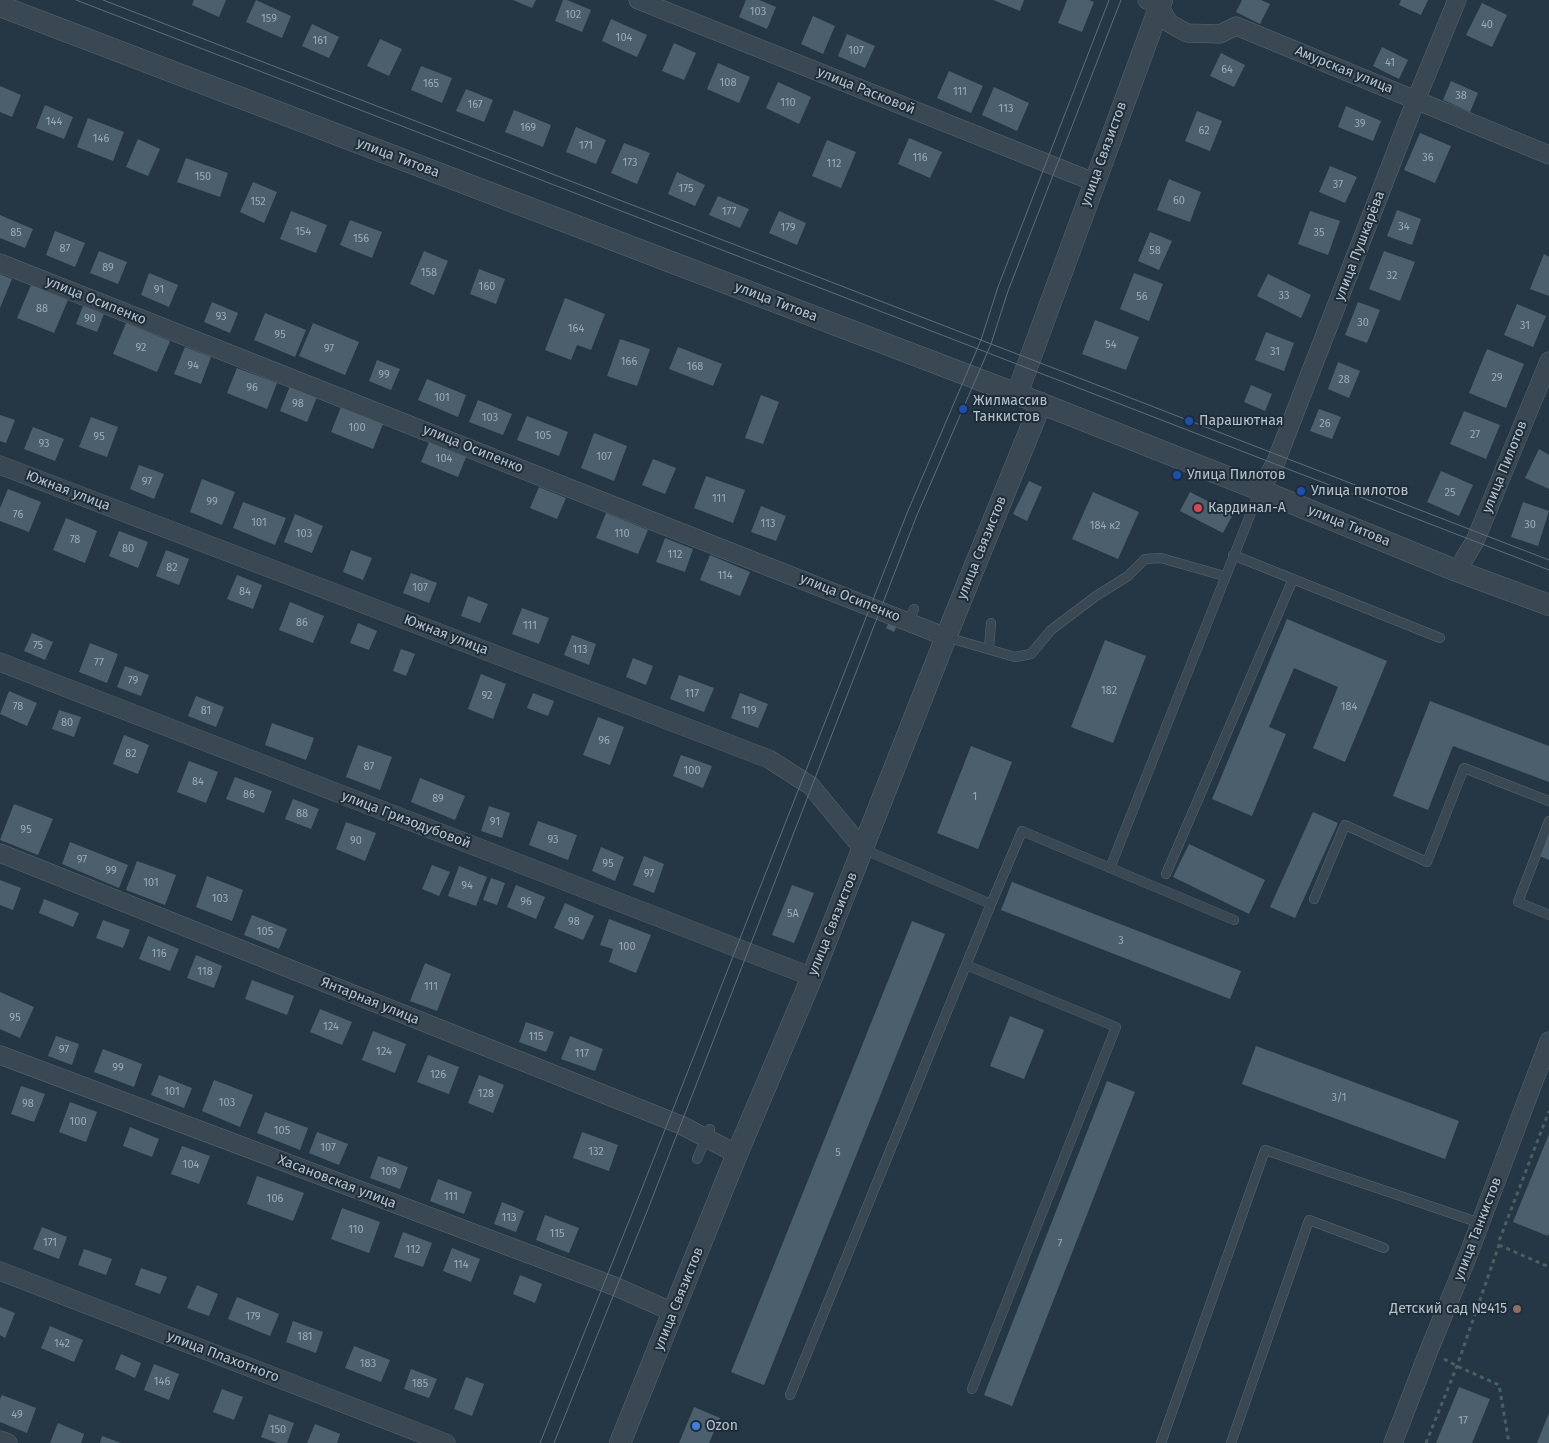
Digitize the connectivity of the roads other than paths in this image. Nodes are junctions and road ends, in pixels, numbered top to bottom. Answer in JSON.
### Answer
{"nodes":[{"id":1,"x":638,"y":0,"type":"edge"},
{"id":2,"x":1457,"y":0,"type":"edge"},
{"id":3,"x":1156,"y":2,"type":"edge"},
{"id":4,"x":0,"y":6,"type":"edge"},
{"id":5,"x":1416,"y":100,"type":"junction"},
{"id":6,"x":1549,"y":155,"type":"edge"},
{"id":7,"x":1094,"y":182,"type":"junction"},
{"id":8,"x":0,"y":263,"type":"edge"},
{"id":9,"x":1549,"y":361,"type":"edge"},
{"id":10,"x":1017,"y":394,"type":"junction"},
{"id":11,"x":1041,"y":403,"type":"junction"},
{"id":12,"x":0,"y":465,"type":"edge"},
{"id":13,"x":1260,"y":490,"type":"junction"},
{"id":14,"x":1233,"y":555,"type":"junction"},
{"id":15,"x":1458,"y":571,"type":"junction"},
{"id":16,"x":1224,"y":576,"type":"junction"},
{"id":17,"x":1293,"y":579,"type":"junction"},
{"id":18,"x":1549,"y":605,"type":"edge"},
{"id":19,"x":991,"y":623,"type":"dead end"},
{"id":20,"x":946,"y":637,"type":"junction"},
{"id":21,"x":1440,"y":638,"type":"dead end"},
{"id":22,"x":989,"y":648,"type":"junction"},
{"id":23,"x":0,"y":662,"type":"edge"},
{"id":24,"x":1549,"y":801,"type":"edge"},
{"id":25,"x":1549,"y":821,"type":"edge"},
{"id":26,"x":863,"y":849,"type":"junction"},
{"id":27,"x":0,"y":853,"type":"edge"},
{"id":28,"x":1110,"y":868,"type":"junction"},
{"id":29,"x":1166,"y":874,"type":"dead end"},
{"id":30,"x":1314,"y":899,"type":"dead end"},
{"id":31,"x":991,"y":904,"type":"junction"},
{"id":32,"x":1549,"y":915,"type":"edge"},
{"id":33,"x":1234,"y":920,"type":"dead end"},
{"id":34,"x":966,"y":965,"type":"junction"},
{"id":35,"x":812,"y":977,"type":"junction"},
{"id":36,"x":1549,"y":1041,"type":"edge"},
{"id":37,"x":0,"y":1055,"type":"edge"},
{"id":38,"x":708,"y":1133,"type":"junction"},
{"id":39,"x":737,"y":1154,"type":"junction"},
{"id":40,"x":697,"y":1159,"type":"dead end"},
{"id":41,"x":1480,"y":1223,"type":"junction"},
{"id":42,"x":1384,"y":1248,"type":"dead end"},
{"id":43,"x":0,"y":1271,"type":"edge"},
{"id":44,"x":673,"y":1312,"type":"junction"},
{"id":45,"x":972,"y":1389,"type":"dead end"},
{"id":46,"x":790,"y":1395,"type":"dead end"},
{"id":47,"x":0,"y":1440,"type":"edge"},
{"id":48,"x":8,"y":1443,"type":"edge"},
{"id":49,"x":446,"y":1443,"type":"edge"},
{"id":50,"x":620,"y":1443,"type":"edge"},
{"id":51,"x":1161,"y":1443,"type":"edge"},
{"id":52,"x":1231,"y":1443,"type":"edge"},
{"id":53,"x":1393,"y":1443,"type":"edge"}],
"edges":[{"from":1,"to":7,"type":"street","name":"улица Расковой"},
{"from":2,"to":5,"type":"street","name":"улица Пушкарёва"},
{"from":3,"to":5,"type":"street","name":"Амурская улица"},
{"from":3,"to":7,"type":"street","name":"улица Связистов"},
{"from":4,"to":10,"type":"street","name":"улица Титова"},
{"from":5,"to":6,"type":"street","name":"Амурская улица"},
{"from":5,"to":13,"type":"street","name":"улица Пушкарёва"},
{"from":7,"to":10,"type":"street","name":"улица Связистов"},
{"from":8,"to":20,"type":"street","name":"улица Осипенко"},
{"from":9,"to":15,"type":"street","name":"улица Пилотов"},
{"from":10,"to":11,"type":"street","name":"улица Титова"},
{"from":11,"to":13,"type":"street","name":"улица Титова"},
{"from":11,"to":20,"type":"street","name":"улица Связистов"},
{"from":12,"to":26,"type":"street","name":"Южная улица"},
{"from":13,"to":14,"type":"lane"},
{"from":13,"to":15,"type":"street","name":"улица Титова"},
{"from":14,"to":16,"type":"lane"},
{"from":14,"to":17,"type":"lane"},
{"from":15,"to":18,"type":"street","name":"улица Титова"},
{"from":16,"to":22,"type":"lane"},
{"from":16,"to":28,"type":"lane"},
{"from":17,"to":21,"type":"lane"},
{"from":17,"to":29,"type":"lane"},
{"from":19,"to":22,"type":"lane"},
{"from":20,"to":22,"type":"lane"},
{"from":20,"to":26,"type":"street","name":"улица Связистов"},
{"from":23,"to":35,"type":"street","name":"улица Гризодубовой"},
{"from":24,"to":30,"type":"lane"},
{"from":25,"to":32,"type":"lane"},
{"from":26,"to":31,"type":"lane"},
{"from":26,"to":35,"type":"street","name":"улица Связистов"},
{"from":27,"to":38,"type":"street","name":"Янтарная улица"},
{"from":28,"to":31,"type":"lane"},
{"from":28,"to":33,"type":"lane"},
{"from":31,"to":34,"type":"lane"},
{"from":34,"to":45,"type":"lane"},
{"from":34,"to":46,"type":"lane"},
{"from":35,"to":39,"type":"street","name":"улица Связистов"},
{"from":36,"to":41,"type":"street","name":"улица Танкистов"},
{"from":37,"to":44,"type":"street","name":"Хасановская улица"},
{"from":38,"to":39,"type":"street","name":"Янтарная улица"},
{"from":38,"to":40,"type":"lane"},
{"from":39,"to":44,"type":"street","name":"улица Связистов"},
{"from":41,"to":51,"type":"lane"},
{"from":41,"to":53,"type":"street","name":"улица Танкистов"},
{"from":42,"to":52,"type":"lane"},
{"from":43,"to":49,"type":"street","name":"улица Плахотного"},
{"from":44,"to":50,"type":"street","name":"улица Связистов"},
{"from":47,"to":48,"type":"street"}]}
